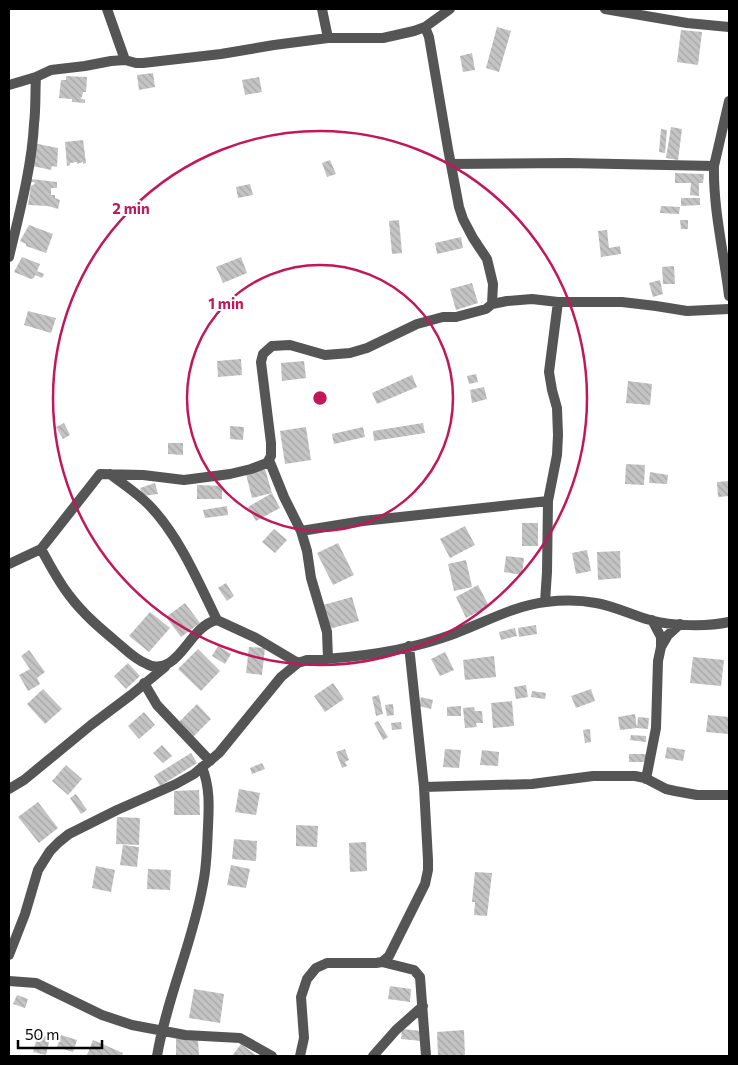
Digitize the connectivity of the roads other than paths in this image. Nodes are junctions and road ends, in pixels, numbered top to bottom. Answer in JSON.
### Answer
{"nodes":[{"id":1,"x":107,"y":9,"type":"edge"},
{"id":2,"x":322,"y":9,"type":"edge"},
{"id":3,"x":450,"y":9,"type":"edge"},
{"id":4,"x":605,"y":9,"type":"edge"},
{"id":5,"x":425,"y":27,"type":"junction"},
{"id":6,"x":729,"y":27,"type":"edge"},
{"id":7,"x":328,"y":38,"type":"junction"},
{"id":8,"x":125,"y":60,"type":"junction"},
{"id":9,"x":36,"y":77,"type":"junction"},
{"id":10,"x":9,"y":85,"type":"edge"},
{"id":11,"x":729,"y":101,"type":"edge"},
{"id":12,"x":451,"y":164,"type":"junction"},
{"id":13,"x":714,"y":166,"type":"junction"},
{"id":14,"x":726,"y":253,"type":"edge"},
{"id":15,"x":9,"y":257,"type":"edge"},
{"id":16,"x":729,"y":296,"type":"edge"},
{"id":17,"x":558,"y":302,"type":"junction"},
{"id":18,"x":492,"y":304,"type":"junction"},
{"id":19,"x":729,"y":309,"type":"edge"},
{"id":20,"x":270,"y":460,"type":"junction"},
{"id":21,"x":109,"y":474,"type":"junction"},
{"id":22,"x":548,"y":501,"type":"junction"},
{"id":23,"x":301,"y":531,"type":"junction"},
{"id":24,"x":41,"y":549,"type":"junction"},
{"id":25,"x":9,"y":564,"type":"edge"},
{"id":26,"x":545,"y":602,"type":"junction"},
{"id":27,"x":217,"y":620,"type":"junction"},
{"id":28,"x":652,"y":620,"type":"junction"},
{"id":29,"x":729,"y":622,"type":"edge"},
{"id":30,"x":680,"y":624,"type":"junction"},
{"id":31,"x":409,"y":646,"type":"junction"},
{"id":32,"x":661,"y":646,"type":"junction"},
{"id":33,"x":328,"y":659,"type":"junction"},
{"id":34,"x":170,"y":663,"type":"junction"},
{"id":35,"x":298,"y":663,"type":"junction"},
{"id":36,"x":144,"y":683,"type":"junction"},
{"id":37,"x":206,"y":764,"type":"junction"},
{"id":38,"x":646,"y":779,"type":"junction"},
{"id":39,"x":424,"y":787,"type":"junction"},
{"id":40,"x":9,"y":789,"type":"edge"},
{"id":41,"x":729,"y":795,"type":"edge"},
{"id":42,"x":9,"y":954,"type":"edge"},
{"id":43,"x":382,"y":962,"type":"junction"},
{"id":44,"x":9,"y":981,"type":"edge"},
{"id":45,"x":423,"y":1006,"type":"junction"},
{"id":46,"x":162,"y":1030,"type":"junction"},
{"id":47,"x":157,"y":1056,"type":"edge"},
{"id":48,"x":272,"y":1056,"type":"edge"},
{"id":49,"x":300,"y":1056,"type":"edge"},
{"id":50,"x":373,"y":1056,"type":"edge"},
{"id":51,"x":426,"y":1056,"type":"edge"}],
"edges":[{"from":1,"to":8,"type":"street"},
{"from":2,"to":7,"type":"street"},
{"from":3,"to":5,"type":"street"},
{"from":4,"to":6,"type":"street"},
{"from":5,"to":7,"type":"street"},
{"from":5,"to":12,"type":"street"},
{"from":7,"to":8,"type":"street"},
{"from":8,"to":9,"type":"street"},
{"from":9,"to":10,"type":"street"},
{"from":9,"to":15,"type":"street"},
{"from":11,"to":13,"type":"street"},
{"from":12,"to":13,"type":"street"},
{"from":12,"to":18,"type":"street"},
{"from":13,"to":14,"type":"street"},
{"from":14,"to":16,"type":"street"},
{"from":17,"to":18,"type":"street"},
{"from":17,"to":19,"type":"street"},
{"from":17,"to":22,"type":"street"},
{"from":18,"to":20,"type":"street"},
{"from":20,"to":21,"type":"street"},
{"from":20,"to":23,"type":"street"},
{"from":21,"to":24,"type":"street"},
{"from":21,"to":27,"type":"street"},
{"from":22,"to":23,"type":"street"},
{"from":22,"to":26,"type":"street"},
{"from":23,"to":33,"type":"street"},
{"from":24,"to":25,"type":"street"},
{"from":24,"to":34,"type":"street"},
{"from":26,"to":28,"type":"street"},
{"from":26,"to":31,"type":"street"},
{"from":27,"to":34,"type":"street"},
{"from":27,"to":35,"type":"street"},
{"from":28,"to":30,"type":"street"},
{"from":28,"to":32,"type":"street"},
{"from":29,"to":30,"type":"street"},
{"from":30,"to":32,"type":"street"},
{"from":31,"to":33,"type":"street"},
{"from":31,"to":39,"type":"street"},
{"from":32,"to":38,"type":"street"},
{"from":33,"to":35,"type":"street"},
{"from":34,"to":36,"type":"street"},
{"from":35,"to":37,"type":"street"},
{"from":36,"to":37,"type":"street"},
{"from":36,"to":40,"type":"street"},
{"from":37,"to":42,"type":"street"},
{"from":37,"to":46,"type":"street"},
{"from":38,"to":39,"type":"street"},
{"from":38,"to":41,"type":"street"},
{"from":39,"to":43,"type":"street"},
{"from":43,"to":45,"type":"street"},
{"from":43,"to":49,"type":"street"},
{"from":44,"to":46,"type":"street"},
{"from":45,"to":50,"type":"street"},
{"from":45,"to":51,"type":"street"},
{"from":46,"to":47,"type":"street"},
{"from":46,"to":48,"type":"street"}]}
